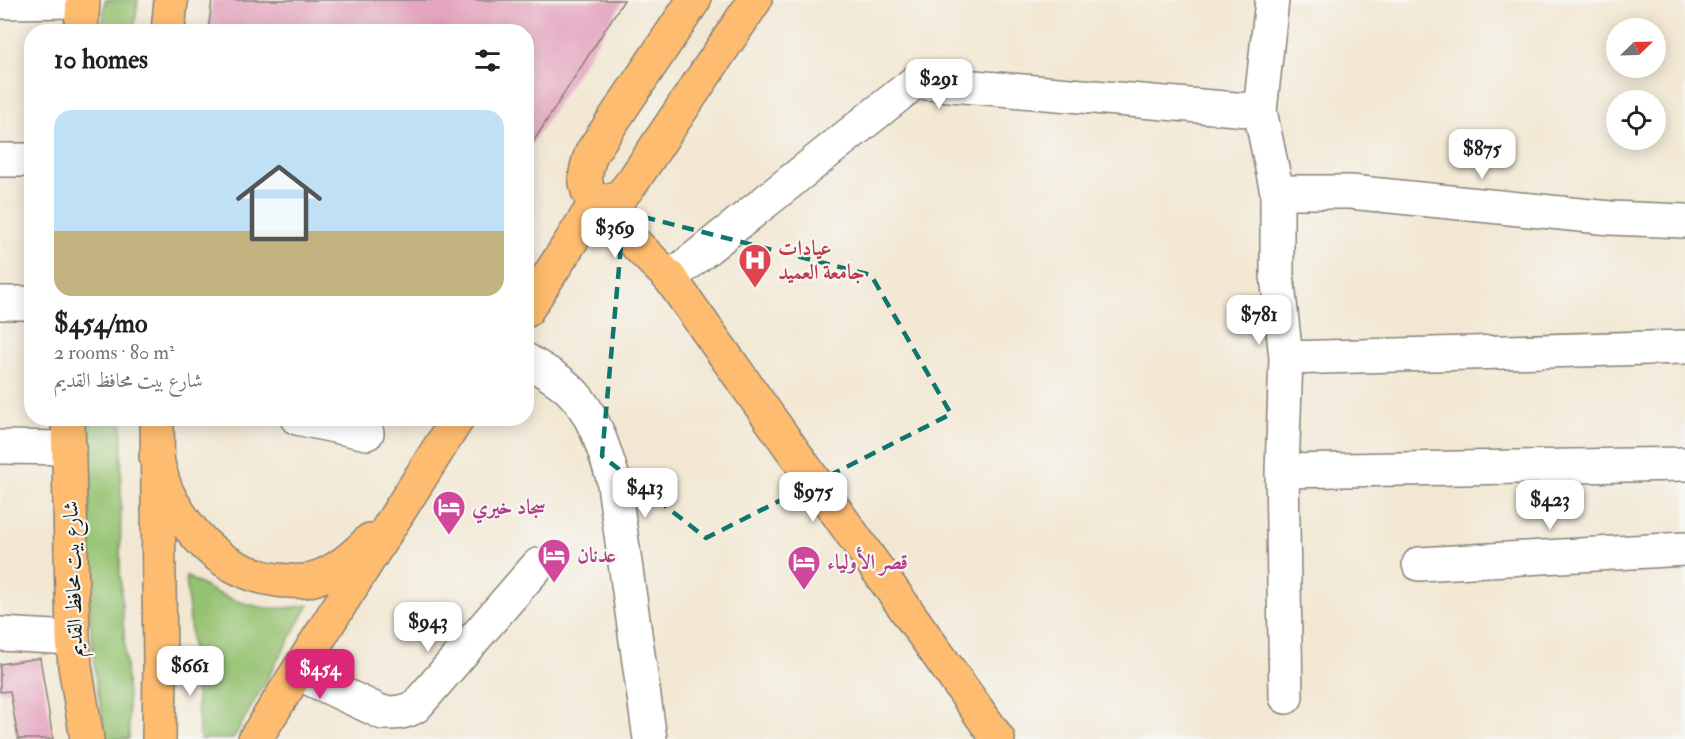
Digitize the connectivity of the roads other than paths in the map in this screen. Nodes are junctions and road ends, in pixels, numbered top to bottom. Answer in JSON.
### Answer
{"nodes":[{"id":1,"x":171,"y":0,"type":"edge"},
{"id":2,"x":694,"y":0,"type":"edge"},
{"id":3,"x":755,"y":0,"type":"edge"},
{"id":4,"x":1272,"y":0,"type":"edge"},
{"id":5,"x":0,"y":2,"type":"edge"},
{"id":6,"x":82,"y":11,"type":"edge"},
{"id":7,"x":169,"y":24,"type":"edge"},
{"id":8,"x":1260,"y":111,"type":"junction"},
{"id":9,"x":0,"y":160,"type":"edge"},
{"id":10,"x":24,"y":160,"type":"edge"},
{"id":11,"x":1277,"y":192,"type":"junction"},
{"id":12,"x":595,"y":204,"type":"junction"},
{"id":13,"x":1685,"y":221,"type":"edge"},
{"id":14,"x":670,"y":278,"type":"junction"},
{"id":15,"x":534,"y":299,"type":"edge"},
{"id":16,"x":0,"y":303,"type":"edge"},
{"id":17,"x":24,"y":303,"type":"edge"},
{"id":18,"x":1685,"y":347,"type":"edge"},
{"id":19,"x":1286,"y":358,"type":"junction"},
{"id":20,"x":534,"y":365,"type":"edge"},
{"id":21,"x":157,"y":426,"type":"edge"},
{"id":22,"x":335,"y":426,"type":"edge"},
{"id":23,"x":453,"y":426,"type":"edge"},
{"id":24,"x":69,"y":433,"type":"edge"},
{"id":25,"x":368,"y":433,"type":"dead end"},
{"id":26,"x":0,"y":447,"type":"edge"},
{"id":27,"x":156,"y":456,"type":"junction"},
{"id":28,"x":1685,"y":464,"type":"edge"},
{"id":29,"x":1282,"y":471,"type":"junction"},
{"id":30,"x":404,"y":503,"type":"junction"},
{"id":31,"x":1685,"y":549,"type":"edge"},
{"id":32,"x":1419,"y":564,"type":"dead end"},
{"id":33,"x":538,"y":565,"type":"dead end"},
{"id":34,"x":0,"y":634,"type":"edge"},
{"id":35,"x":73,"y":638,"type":"junction"},
{"id":36,"x":316,"y":643,"type":"junction"},
{"id":37,"x":160,"y":664,"type":"junction"},
{"id":38,"x":302,"y":675,"type":"junction"},
{"id":39,"x":1286,"y":697,"type":"dead end"},
{"id":40,"x":87,"y":739,"type":"edge"},
{"id":41,"x":159,"y":739,"type":"edge"},
{"id":42,"x":175,"y":739,"type":"edge"},
{"id":43,"x":255,"y":739,"type":"edge"},
{"id":44,"x":279,"y":739,"type":"edge"},
{"id":45,"x":650,"y":739,"type":"edge"},
{"id":46,"x":998,"y":739,"type":"edge"}],
"edges":[{"from":1,"to":7,"type":"main road"},
{"from":2,"to":12,"type":"main road"},
{"from":3,"to":12,"type":"main road"},
{"from":4,"to":8,"type":"street"},
{"from":5,"to":6,"type":"street"},
{"from":8,"to":11,"type":"street"},
{"from":8,"to":14,"type":"street"},
{"from":9,"to":10,"type":"street"},
{"from":11,"to":13,"type":"street"},
{"from":11,"to":19,"type":"street"},
{"from":12,"to":14,"type":"main road"},
{"from":12,"to":15,"type":"main road"},
{"from":14,"to":46,"type":"main road"},
{"from":16,"to":17,"type":"street"},
{"from":18,"to":19,"type":"street"},
{"from":19,"to":29,"type":"street"},
{"from":20,"to":45,"type":"street"},
{"from":21,"to":27,"type":"main road"},
{"from":22,"to":25,"type":"street"},
{"from":23,"to":30,"type":"main road"},
{"from":24,"to":26,"type":"street"},
{"from":24,"to":35,"type":"main road","name":"شارع بيت محافظ القديم"},
{"from":27,"to":30,"type":"main road"},
{"from":27,"to":37,"type":"main road"},
{"from":28,"to":29,"type":"street"},
{"from":29,"to":39,"type":"street"},
{"from":30,"to":36,"type":"main road"},
{"from":31,"to":32,"type":"street"},
{"from":33,"to":38,"type":"street"},
{"from":34,"to":35,"type":"street"},
{"from":35,"to":40,"type":"main road","name":"شارع بيت محافظ القديم"},
{"from":36,"to":38,"type":"main road"},
{"from":36,"to":43,"type":"main road"},
{"from":37,"to":41,"type":"main road"},
{"from":37,"to":42,"type":"main road"},
{"from":38,"to":44,"type":"main road"}]}
